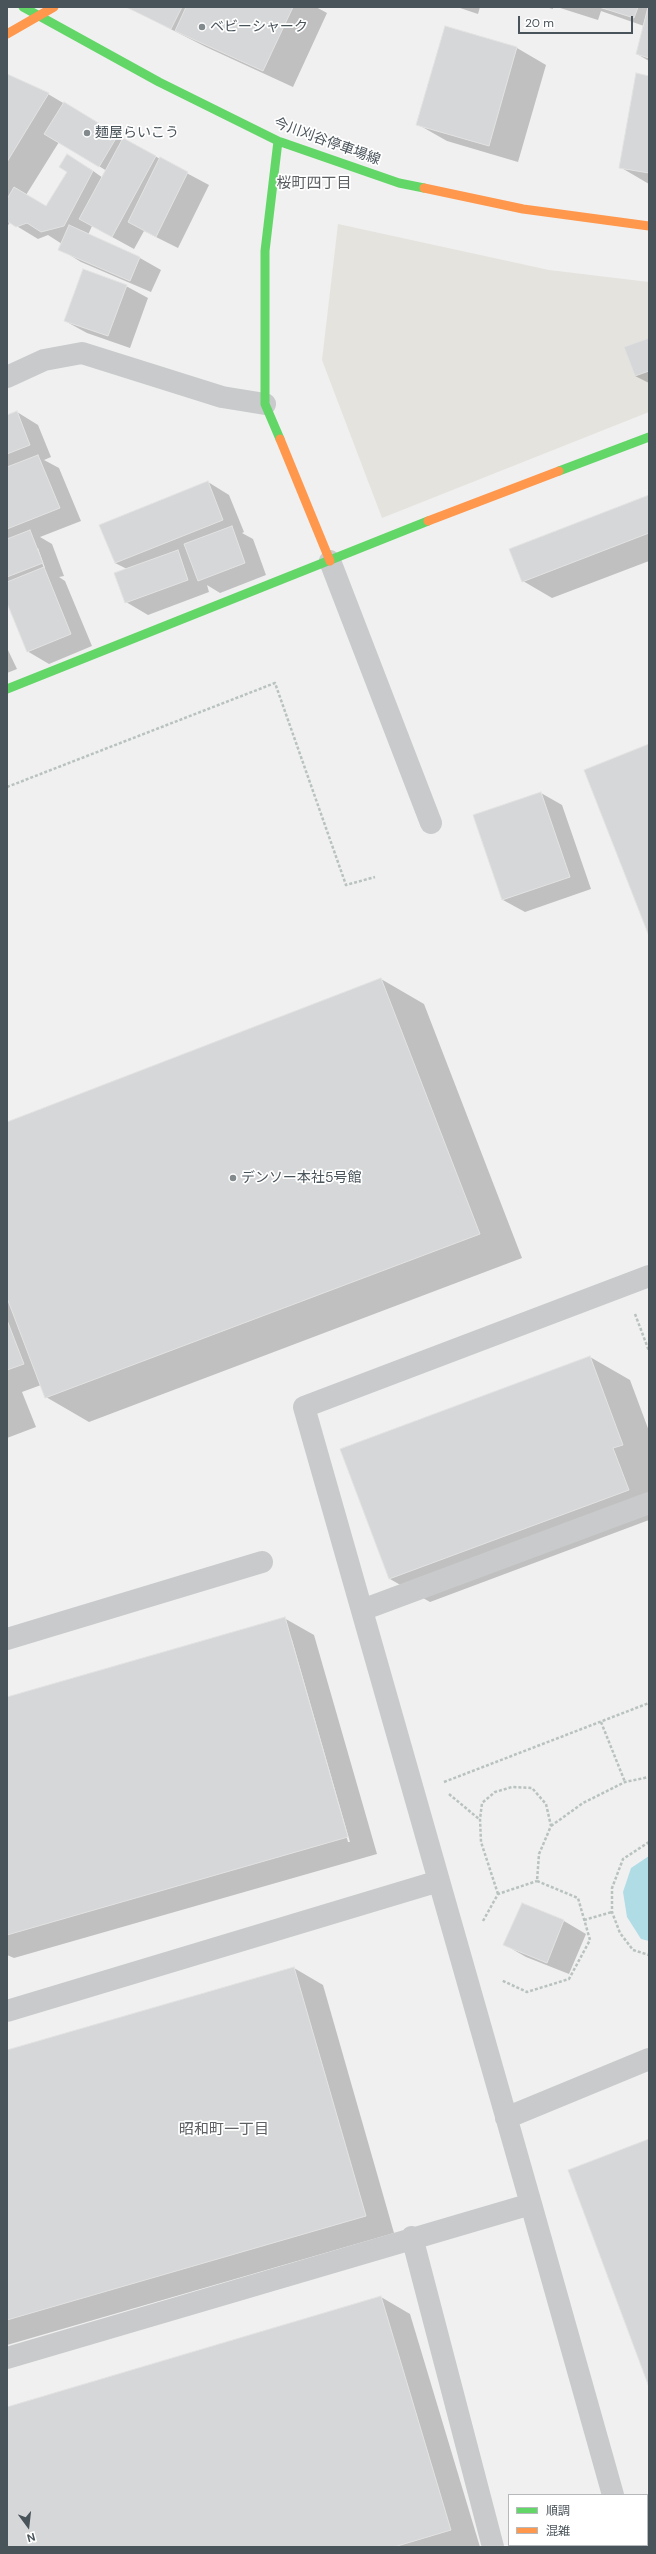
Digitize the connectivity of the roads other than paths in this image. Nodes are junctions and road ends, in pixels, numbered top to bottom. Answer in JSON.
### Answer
{"nodes":[{"id":1,"x":23,"y":7,"type":"edge"},
{"id":2,"x":54,"y":7,"type":"edge"},
{"id":3,"x":37,"y":17,"type":"junction"},
{"id":4,"x":7,"y":34,"type":"edge"},
{"id":5,"x":278,"y":141,"type":"junction"},
{"id":6,"x":649,"y":226,"type":"edge"},
{"id":7,"x":7,"y":377,"type":"edge"},
{"id":8,"x":265,"y":404,"type":"junction"},
{"id":9,"x":649,"y":437,"type":"edge"},
{"id":10,"x":330,"y":561,"type":"junction"},
{"id":11,"x":7,"y":689,"type":"edge"},
{"id":12,"x":431,"y":823,"type":"dead end"},
{"id":13,"x":649,"y":1276,"type":"edge"},
{"id":14,"x":649,"y":1503,"type":"edge"},
{"id":15,"x":262,"y":1562,"type":"dead end"},
{"id":16,"x":362,"y":1610,"type":"junction"},
{"id":17,"x":7,"y":1639,"type":"edge"},
{"id":18,"x":439,"y":1881,"type":"junction"},
{"id":19,"x":7,"y":2011,"type":"edge"},
{"id":20,"x":649,"y":2059,"type":"edge"},
{"id":21,"x":506,"y":2118,"type":"junction"},
{"id":22,"x":531,"y":2204,"type":"junction"},
{"id":23,"x":412,"y":2238,"type":"junction"},
{"id":24,"x":7,"y":2358,"type":"edge"},
{"id":25,"x":613,"y":2494,"type":"edge"},
{"id":26,"x":492,"y":2547,"type":"edge"}],
"edges":[{"from":1,"to":3,"type":"street","name":"今川刈谷停車場線"},
{"from":2,"to":3,"type":"street"},
{"from":3,"to":4,"type":"street"},
{"from":3,"to":5,"type":"street","name":"今川刈谷停車場線"},
{"from":5,"to":6,"type":"street","name":"今川刈谷停車場線"},
{"from":5,"to":8,"type":"street"},
{"from":7,"to":8,"type":"street"},
{"from":8,"to":10,"type":"street"},
{"from":9,"to":10,"type":"street"},
{"from":10,"to":11,"type":"street"},
{"from":10,"to":12,"type":"street"},
{"from":13,"to":16,"type":"street"},
{"from":14,"to":16,"type":"street"},
{"from":15,"to":17,"type":"street"},
{"from":16,"to":18,"type":"street"},
{"from":18,"to":19,"type":"street"},
{"from":18,"to":21,"type":"street"},
{"from":20,"to":21,"type":"street"},
{"from":21,"to":22,"type":"street"},
{"from":22,"to":23,"type":"street"},
{"from":22,"to":25,"type":"street"},
{"from":23,"to":24,"type":"street"},
{"from":23,"to":26,"type":"street"}]}
